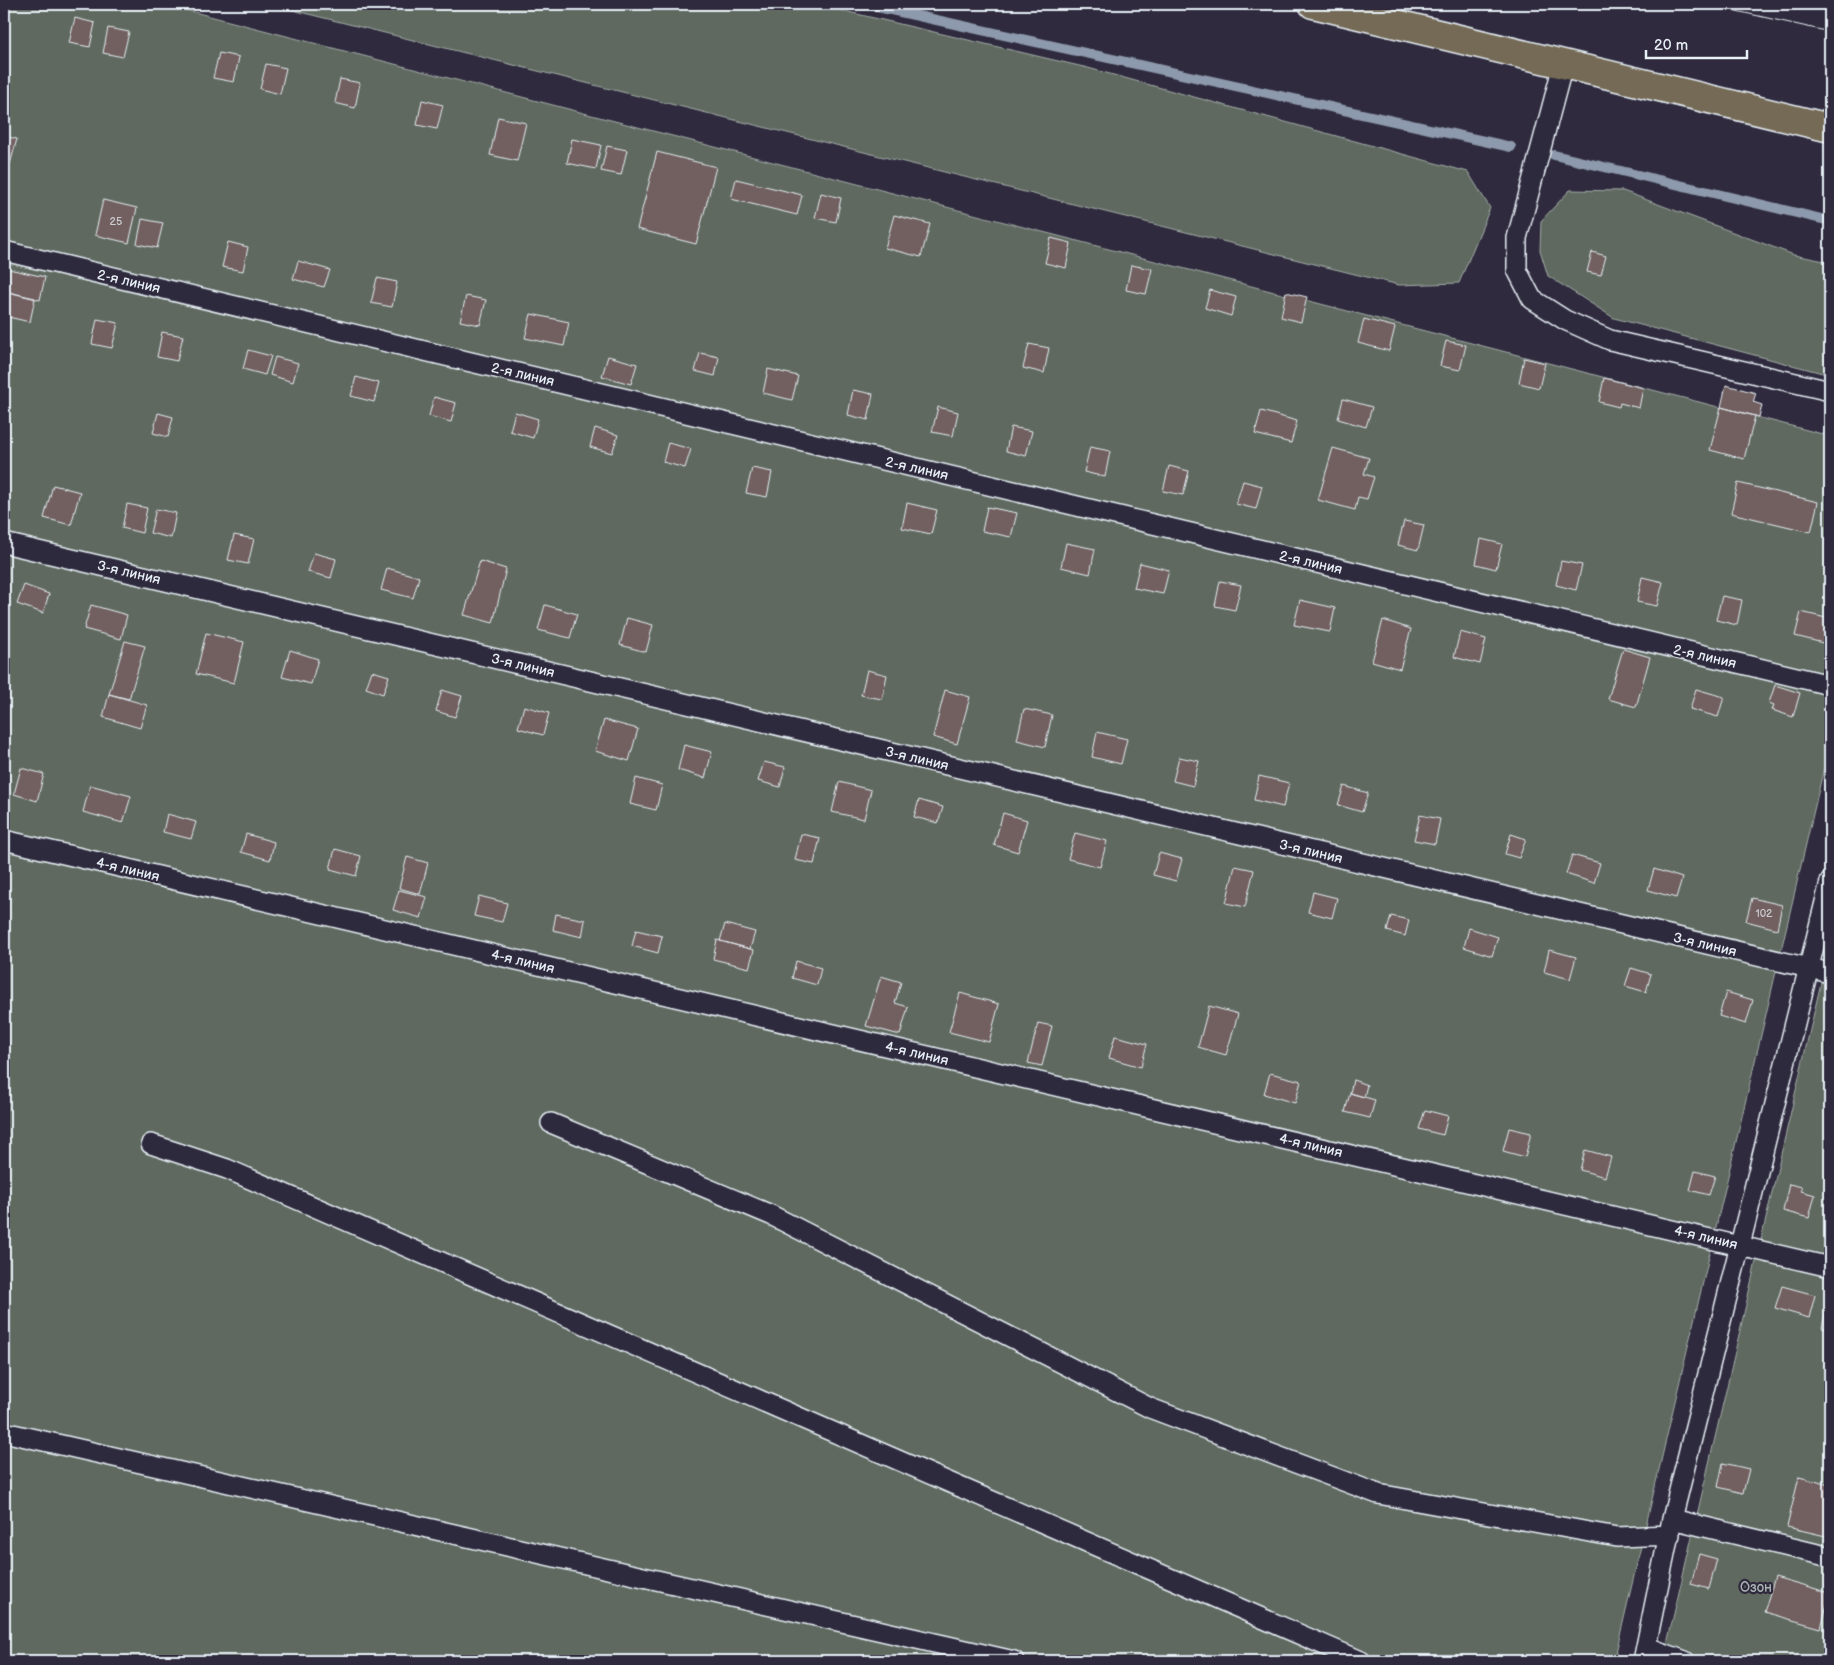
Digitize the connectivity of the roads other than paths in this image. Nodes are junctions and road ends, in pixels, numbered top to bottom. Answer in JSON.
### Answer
{"nodes":[{"id":1,"x":1313,"y":4,"type":"edge"},
{"id":2,"x":1563,"y":65,"type":"junction"},
{"id":3,"x":1830,"y":128,"type":"edge"},
{"id":4,"x":4,"y":251,"type":"edge"},
{"id":5,"x":1830,"y":390,"type":"edge"},
{"id":6,"x":4,"y":543,"type":"edge"},
{"id":7,"x":1830,"y":685,"type":"edge"},
{"id":8,"x":4,"y":840,"type":"edge"},
{"id":9,"x":1830,"y":882,"type":"edge"},
{"id":10,"x":1810,"y":968,"type":"junction"},
{"id":11,"x":1830,"y":973,"type":"edge"},
{"id":12,"x":551,"y":1124,"type":"dead end"},
{"id":13,"x":151,"y":1144,"type":"dead end"},
{"id":14,"x":1740,"y":1245,"type":"junction"},
{"id":15,"x":1830,"y":1267,"type":"edge"},
{"id":16,"x":4,"y":1432,"type":"edge"},
{"id":17,"x":1671,"y":1527,"type":"junction"},
{"id":18,"x":1830,"y":1557,"type":"edge"},
{"id":19,"x":1645,"y":1654,"type":"edge"},
{"id":20,"x":1014,"y":1661,"type":"edge"},
{"id":21,"x":1361,"y":1661,"type":"edge"},
{"id":22,"x":1685,"y":1661,"type":"edge"}],
"edges":[{"from":1,"to":2,"type":"main road"},
{"from":2,"to":3,"type":"main road"},
{"from":2,"to":5,"type":"lane"},
{"from":4,"to":7,"type":"lane","name":"2-я линия"},
{"from":6,"to":10,"type":"lane","name":"3-я линия"},
{"from":8,"to":14,"type":"lane","name":"4-я линия"},
{"from":9,"to":10,"type":"lane"},
{"from":10,"to":11,"type":"lane","name":"3-я линия"},
{"from":10,"to":14,"type":"lane"},
{"from":12,"to":17,"type":"lane"},
{"from":13,"to":21,"type":"lane"},
{"from":14,"to":15,"type":"lane","name":"4-я линия"},
{"from":14,"to":17,"type":"lane"},
{"from":16,"to":20,"type":"lane"},
{"from":17,"to":18,"type":"lane"},
{"from":17,"to":19,"type":"lane"},
{"from":19,"to":22,"type":"lane"}]}
